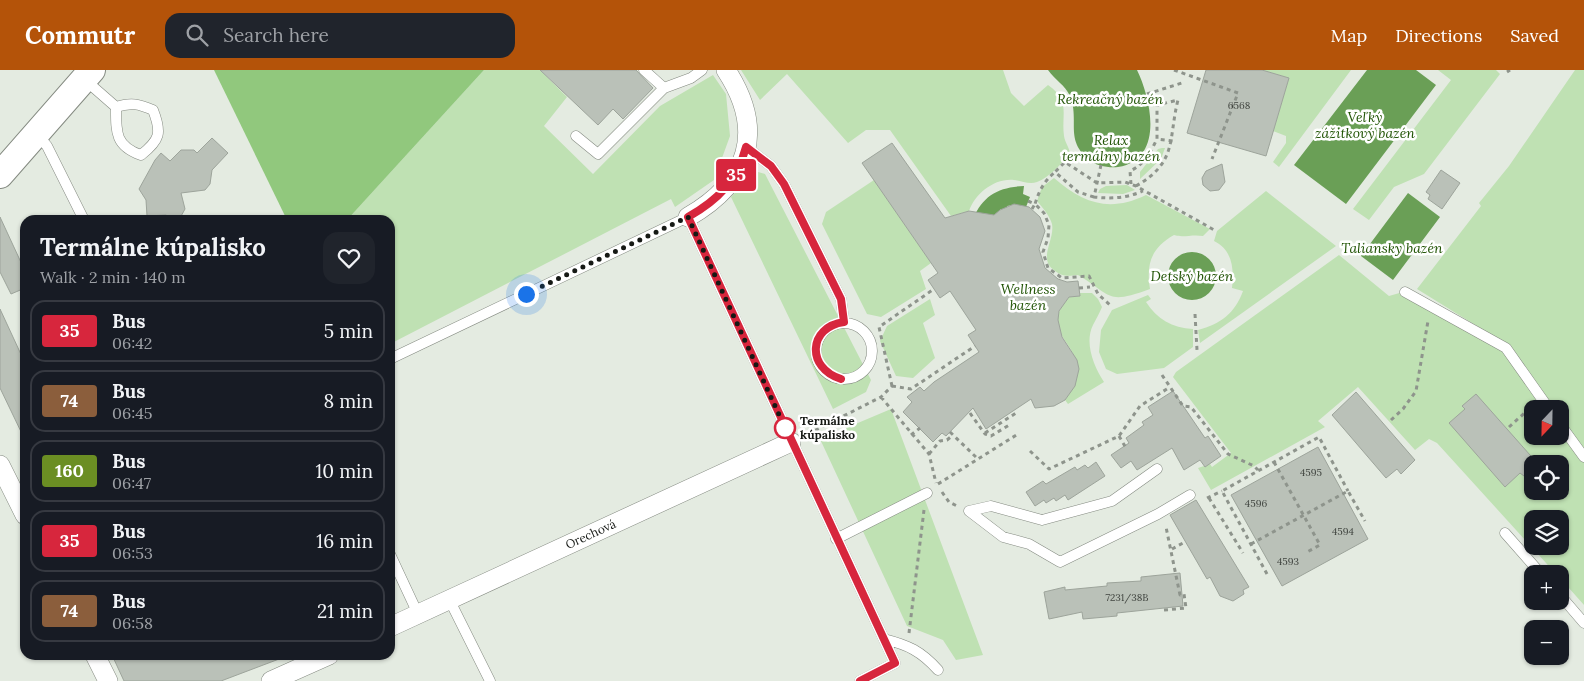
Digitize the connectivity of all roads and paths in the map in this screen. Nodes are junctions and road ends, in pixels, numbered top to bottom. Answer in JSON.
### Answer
{"nodes":[{"id":1,"x":644,"y":70,"type":"edge"},
{"id":2,"x":702,"y":70,"type":"edge"},
{"id":3,"x":726,"y":70,"type":"edge"},
{"id":4,"x":1174,"y":70,"type":"edge"},
{"id":5,"x":88,"y":74,"type":"edge"},
{"id":6,"x":1184,"y":82,"type":"dead end"},
{"id":7,"x":664,"y":88,"type":"junction"},
{"id":8,"x":1147,"y":94,"type":"dead end"},
{"id":9,"x":116,"y":107,"type":"junction"},
{"id":10,"x":36,"y":134,"type":"junction"},
{"id":11,"x":576,"y":136,"type":"dead end"},
{"id":12,"x":1157,"y":139,"type":"junction"},
{"id":13,"x":1173,"y":141,"type":"junction"},
{"id":14,"x":746,"y":147,"type":"junction"},
{"id":15,"x":1212,"y":159,"type":"dead end"},
{"id":16,"x":1101,"y":165,"type":"dead end"},
{"id":17,"x":1055,"y":172,"type":"junction"},
{"id":18,"x":0,"y":175,"type":"edge"},
{"id":19,"x":1097,"y":183,"type":"junction"},
{"id":20,"x":1131,"y":184,"type":"junction"},
{"id":21,"x":1136,"y":186,"type":"junction"},
{"id":22,"x":1143,"y":191,"type":"junction"},
{"id":23,"x":1094,"y":197,"type":"junction"},
{"id":24,"x":1028,"y":201,"type":"dead end"},
{"id":25,"x":1035,"y":204,"type":"junction"},
{"id":26,"x":1032,"y":209,"type":"dead end"},
{"id":27,"x":82,"y":215,"type":"edge"},
{"id":28,"x":688,"y":217,"type":"junction"},
{"id":29,"x":1049,"y":225,"type":"junction"},
{"id":30,"x":1043,"y":226,"type":"dead end"},
{"id":31,"x":1216,"y":230,"type":"dead end"},
{"id":32,"x":1090,"y":287,"type":"dead end"},
{"id":33,"x":1079,"y":288,"type":"dead end"},
{"id":34,"x":934,"y":289,"type":"dead end"},
{"id":35,"x":1405,"y":292,"type":"dead end"},
{"id":36,"x":1111,"y":306,"type":"dead end"},
{"id":37,"x":1431,"y":306,"type":"junction"},
{"id":38,"x":1195,"y":314,"type":"dead end"},
{"id":39,"x":844,"y":322,"type":"junction"},
{"id":40,"x":975,"y":346,"type":"dead end"},
{"id":41,"x":1197,"y":350,"type":"dead end"},
{"id":42,"x":395,"y":357,"type":"edge"},
{"id":43,"x":1162,"y":375,"type":"dead end"},
{"id":44,"x":892,"y":386,"type":"junction"},
{"id":45,"x":1170,"y":387,"type":"junction"},
{"id":46,"x":1541,"y":397,"type":"junction"},
{"id":47,"x":881,"y":398,"type":"junction"},
{"id":48,"x":1543,"y":400,"type":"edge"},
{"id":49,"x":970,"y":413,"type":"dead end"},
{"id":50,"x":1014,"y":413,"type":"dead end"},
{"id":51,"x":1391,"y":420,"type":"dead end"},
{"id":52,"x":1010,"y":424,"type":"dead end"},
{"id":53,"x":1509,"y":427,"type":"dead end"},
{"id":54,"x":920,"y":428,"type":"dead end"},
{"id":55,"x":985,"y":434,"type":"junction"},
{"id":56,"x":1018,"y":434,"type":"dead end"},
{"id":57,"x":912,"y":435,"type":"junction"},
{"id":58,"x":1119,"y":436,"type":"junction"},
{"id":59,"x":1569,"y":436,"type":"edge"},
{"id":60,"x":791,"y":442,"type":"junction"},
{"id":61,"x":1126,"y":448,"type":"dead end"},
{"id":62,"x":1030,"y":451,"type":"dead end"},
{"id":63,"x":929,"y":454,"type":"junction"},
{"id":64,"x":1584,"y":457,"type":"edge"},
{"id":65,"x":978,"y":459,"type":"junction"},
{"id":66,"x":1274,"y":462,"type":"junction"},
{"id":67,"x":0,"y":465,"type":"edge"},
{"id":68,"x":1157,"y":469,"type":"dead end"},
{"id":69,"x":1258,"y":470,"type":"junction"},
{"id":70,"x":937,"y":485,"type":"junction"},
{"id":71,"x":1348,"y":491,"type":"junction"},
{"id":72,"x":927,"y":492,"type":"junction"},
{"id":73,"x":1190,"y":495,"type":"dead end"},
{"id":74,"x":1209,"y":498,"type":"dead end"},
{"id":75,"x":20,"y":505,"type":"edge"},
{"id":76,"x":969,"y":511,"type":"junction"},
{"id":77,"x":1158,"y":514,"type":"junction"},
{"id":78,"x":1303,"y":515,"type":"junction"},
{"id":79,"x":1365,"y":521,"type":"dead end"},
{"id":80,"x":1505,"y":533,"type":"dead end"},
{"id":81,"x":836,"y":539,"type":"junction"},
{"id":82,"x":1183,"y":543,"type":"dead end"},
{"id":83,"x":1251,"y":544,"type":"junction"},
{"id":84,"x":1172,"y":549,"type":"junction"},
{"id":85,"x":1307,"y":552,"type":"dead end"},
{"id":86,"x":1243,"y":553,"type":"dead end"},
{"id":87,"x":395,"y":565,"type":"edge"},
{"id":88,"x":1533,"y":565,"type":"edge"},
{"id":89,"x":1267,"y":574,"type":"dead end"},
{"id":90,"x":450,"y":601,"type":"junction"},
{"id":91,"x":1569,"y":606,"type":"edge"},
{"id":92,"x":1164,"y":610,"type":"dead end"},
{"id":93,"x":418,"y":614,"type":"junction"},
{"id":94,"x":1584,"y":623,"type":"edge"},
{"id":95,"x":395,"y":626,"type":"edge"},
{"id":96,"x":884,"y":639,"type":"junction"},
{"id":97,"x":907,"y":645,"type":"junction"},
{"id":98,"x":98,"y":660,"type":"edge"},
{"id":99,"x":318,"y":660,"type":"edge"},
{"id":100,"x":938,"y":670,"type":"dead end"},
{"id":101,"x":108,"y":681,"type":"edge"},
{"id":102,"x":271,"y":681,"type":"edge"},
{"id":103,"x":490,"y":681,"type":"edge"},
{"id":104,"x":860,"y":681,"type":"edge"}],
"edges":[{"from":1,"to":7,"type":"lane"},
{"from":2,"to":7,"type":"lane"},
{"from":3,"to":14,"type":"street"},
{"from":4,"to":15,"type":"path"},
{"from":5,"to":9,"type":"lane"},
{"from":5,"to":10,"type":"main road"},
{"from":6,"to":8,"type":"path"},
{"from":7,"to":11,"type":"lane"},
{"from":9,"to":9,"type":"lane"},
{"from":10,"to":18,"type":"main road"},
{"from":10,"to":27,"type":"lane"},
{"from":12,"to":13,"type":"path"},
{"from":12,"to":13,"type":"path"},
{"from":12,"to":20,"type":"path"},
{"from":13,"to":21,"type":"path"},
{"from":14,"to":28,"type":"street"},
{"from":14,"to":39,"type":"lane"},
{"from":16,"to":19,"type":"path"},
{"from":17,"to":19,"type":"path"},
{"from":17,"to":23,"type":"path"},
{"from":17,"to":25,"type":"path"},
{"from":19,"to":20,"type":"path"},
{"from":19,"to":23,"type":"path"},
{"from":20,"to":21,"type":"path"},
{"from":21,"to":22,"type":"path"},
{"from":22,"to":23,"type":"path"},
{"from":22,"to":31,"type":"path"},
{"from":24,"to":25,"type":"path"},
{"from":25,"to":26,"type":"path"},
{"from":25,"to":29,"type":"path"},
{"from":28,"to":42,"type":"lane"},
{"from":28,"to":60,"type":"lane"},
{"from":29,"to":30,"type":"path"},
{"from":29,"to":36,"type":"path"},
{"from":32,"to":33,"type":"path"},
{"from":34,"to":44,"type":"path"},
{"from":35,"to":37,"type":"lane"},
{"from":37,"to":46,"type":"lane"},
{"from":37,"to":51,"type":"path"},
{"from":38,"to":41,"type":"path"},
{"from":39,"to":39,"type":"lane"},
{"from":40,"to":44,"type":"path"},
{"from":43,"to":45,"type":"path"},
{"from":44,"to":47,"type":"path"},
{"from":45,"to":58,"type":"path"},
{"from":45,"to":69,"type":"path"},
{"from":46,"to":48,"type":"lane"},
{"from":46,"to":53,"type":"path"},
{"from":47,"to":57,"type":"path"},
{"from":47,"to":60,"type":"path"},
{"from":49,"to":55,"type":"path"},
{"from":50,"to":55,"type":"path"},
{"from":52,"to":55,"type":"path"},
{"from":54,"to":57,"type":"path"},
{"from":56,"to":65,"type":"path"},
{"from":57,"to":63,"type":"path"},
{"from":58,"to":61,"type":"path"},
{"from":58,"to":62,"type":"path"},
{"from":59,"to":64,"type":"lane"},
{"from":60,"to":81,"type":"lane"},
{"from":60,"to":90,"type":"street","name":"Orechová"},
{"from":63,"to":65,"type":"path"},
{"from":63,"to":70,"type":"path"},
{"from":65,"to":70,"type":"path"},
{"from":66,"to":69,"type":"path"},
{"from":66,"to":71,"type":"path"},
{"from":66,"to":78,"type":"path"},
{"from":67,"to":75,"type":"street"},
{"from":68,"to":76,"type":"lane"},
{"from":69,"to":83,"type":"path"},
{"from":70,"to":72,"type":"path"},
{"from":70,"to":76,"type":"path"},
{"from":71,"to":78,"type":"path"},
{"from":71,"to":79,"type":"path"},
{"from":72,"to":81,"type":"lane"},
{"from":72,"to":97,"type":"path"},
{"from":73,"to":77,"type":"lane"},
{"from":74,"to":86,"type":"path"},
{"from":76,"to":77,"type":"lane"},
{"from":77,"to":84,"type":"path"},
{"from":78,"to":83,"type":"path"},
{"from":78,"to":85,"type":"path"},
{"from":80,"to":88,"type":"lane"},
{"from":81,"to":96,"type":"lane"},
{"from":82,"to":84,"type":"path"},
{"from":83,"to":89,"type":"path"},
{"from":84,"to":92,"type":"path"},
{"from":87,"to":93,"type":"lane"},
{"from":90,"to":93,"type":"street","name":"Orechová"},
{"from":90,"to":103,"type":"lane"},
{"from":91,"to":94,"type":"lane"},
{"from":93,"to":95,"type":"street","name":"Orechová"},
{"from":96,"to":97,"type":"lane"},
{"from":96,"to":104,"type":"lane"},
{"from":97,"to":100,"type":"lane"},
{"from":98,"to":101,"type":"street"},
{"from":99,"to":102,"type":"street"}]}
